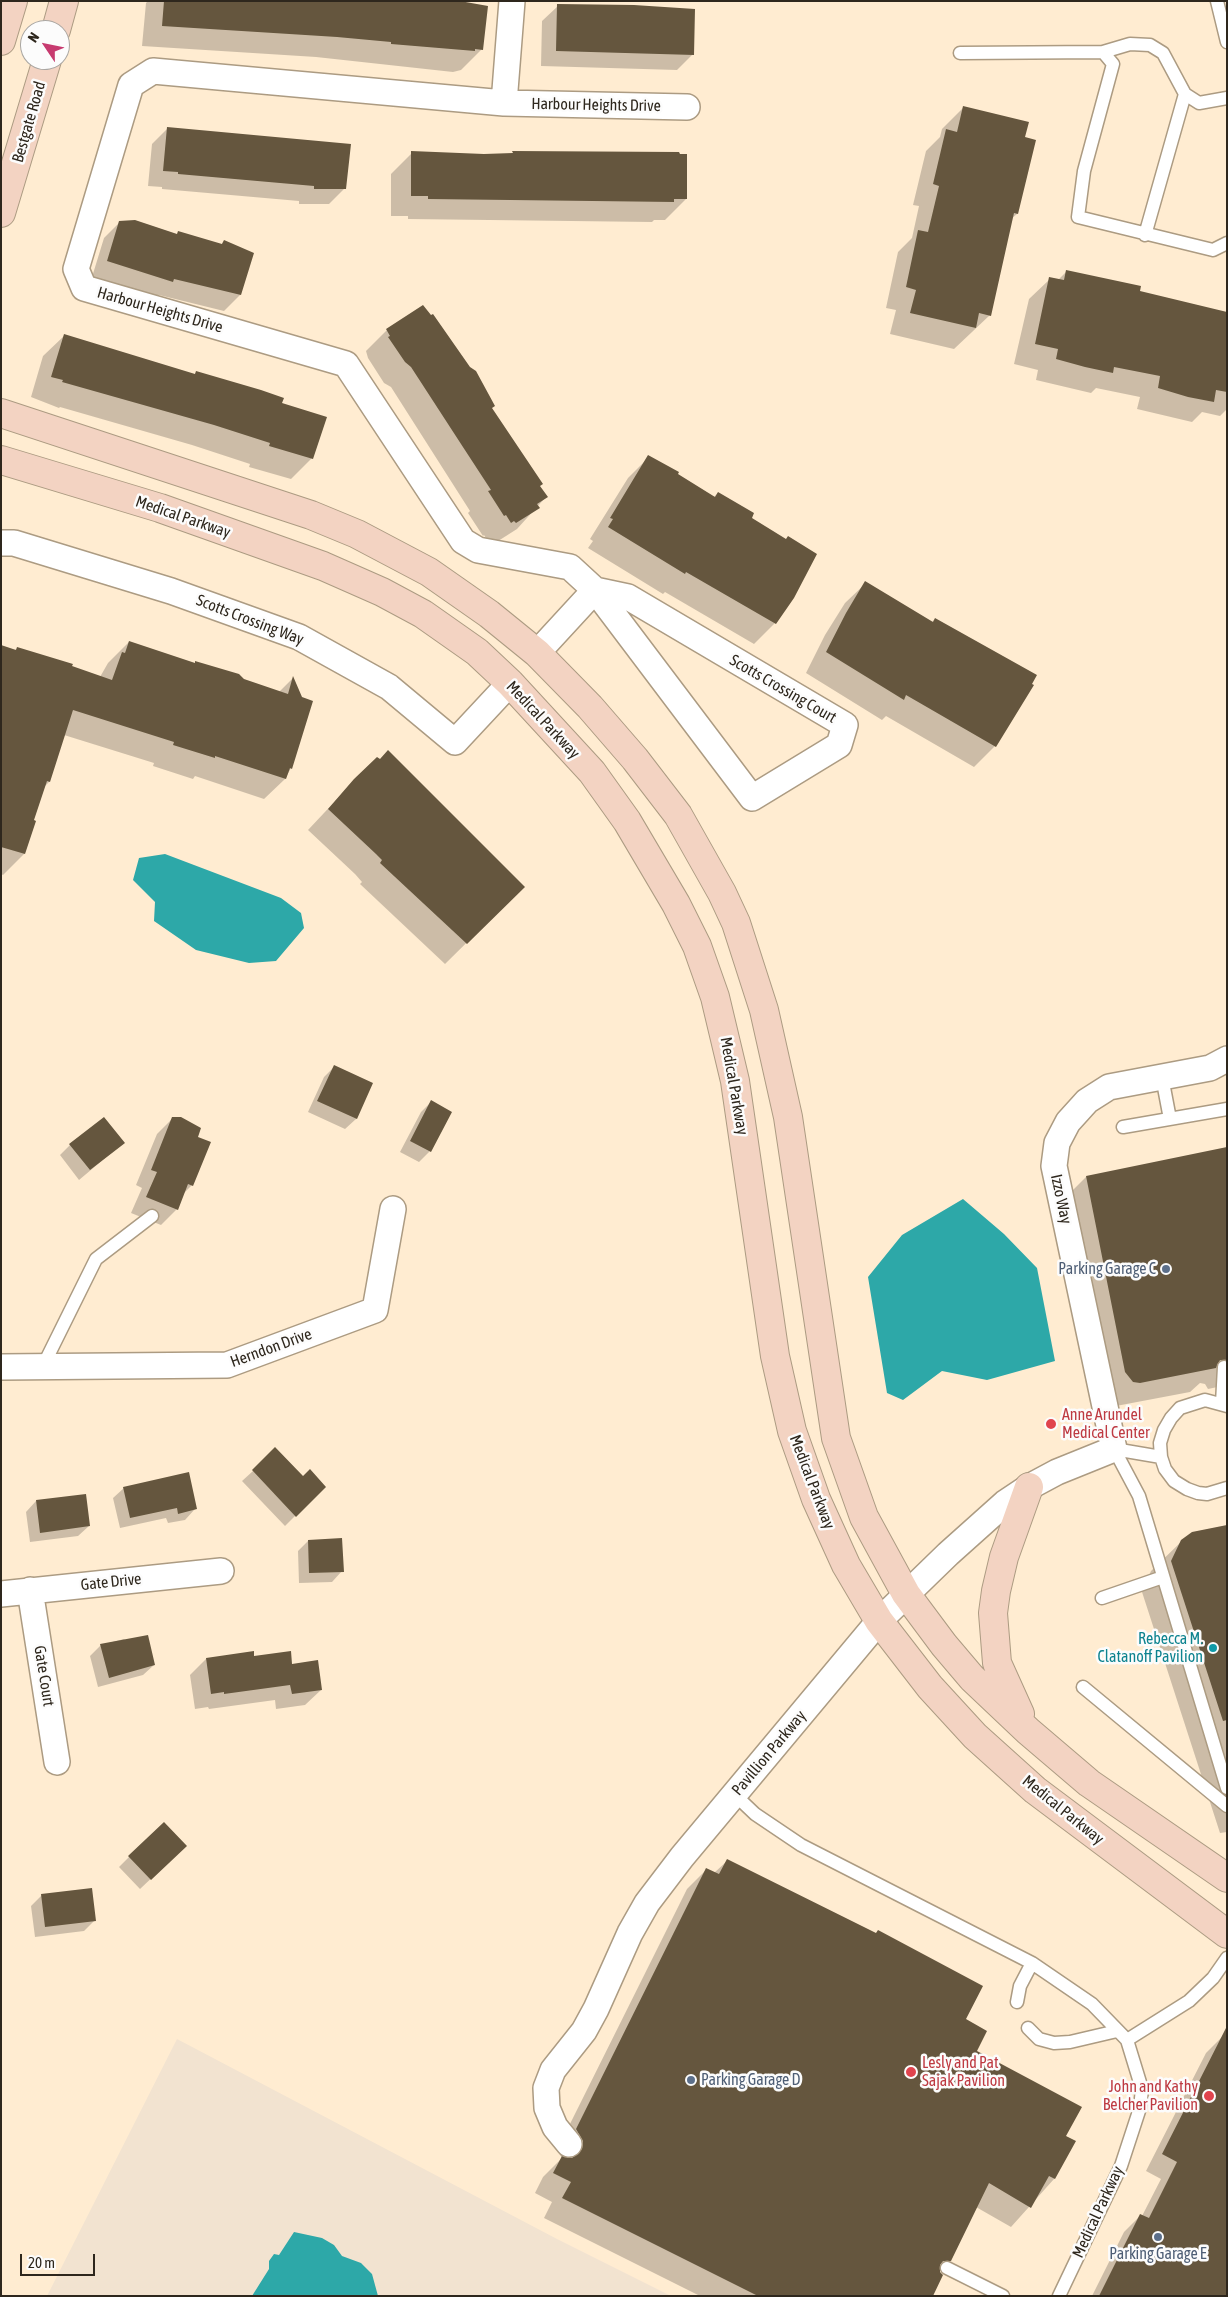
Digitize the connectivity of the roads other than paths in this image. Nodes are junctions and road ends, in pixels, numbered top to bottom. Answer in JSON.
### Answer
{"nodes":[{"id":1,"x":13,"y":1,"type":"edge"},
{"id":2,"x":64,"y":1,"type":"edge"},
{"id":3,"x":512,"y":1,"type":"edge"},
{"id":4,"x":1217,"y":1,"type":"edge"},
{"id":5,"x":59,"y":20,"type":"edge"},
{"id":6,"x":1224,"y":20,"type":"edge"},
{"id":7,"x":1,"y":40,"type":"edge"},
{"id":8,"x":1227,"y":42,"type":"edge"},
{"id":9,"x":1103,"y":52,"type":"junction"},
{"id":10,"x":960,"y":53,"type":"dead end"},
{"id":11,"x":44,"y":70,"type":"edge"},
{"id":12,"x":1184,"y":94,"type":"junction"},
{"id":13,"x":1227,"y":98,"type":"edge"},
{"id":14,"x":504,"y":103,"type":"junction"},
{"id":15,"x":687,"y":106,"type":"dead end"},
{"id":16,"x":1,"y":213,"type":"edge"},
{"id":17,"x":1145,"y":235,"type":"junction"},
{"id":18,"x":1227,"y":243,"type":"edge"},
{"id":19,"x":1,"y":413,"type":"edge"},
{"id":20,"x":1,"y":460,"type":"edge"},
{"id":21,"x":1,"y":543,"type":"edge"},
{"id":22,"x":595,"y":590,"type":"junction"},
{"id":23,"x":537,"y":654,"type":"junction"},
{"id":24,"x":510,"y":683,"type":"junction"},
{"id":25,"x":1227,"y":1059,"type":"edge"},
{"id":26,"x":1162,"y":1077,"type":"junction"},
{"id":27,"x":1227,"y":1109,"type":"edge"},
{"id":28,"x":1170,"y":1119,"type":"junction"},
{"id":29,"x":1122,"y":1127,"type":"dead end"},
{"id":30,"x":393,"y":1209,"type":"dead end"},
{"id":31,"x":152,"y":1216,"type":"dead end"},
{"id":32,"x":44,"y":1366,"type":"junction"},
{"id":33,"x":1,"y":1367,"type":"edge"},
{"id":34,"x":1224,"y":1367,"type":"dead end"},
{"id":35,"x":1224,"y":1404,"type":"edge"},
{"id":36,"x":1114,"y":1449,"type":"junction"},
{"id":37,"x":1161,"y":1457,"type":"junction"},
{"id":38,"x":1029,"y":1487,"type":"junction"},
{"id":39,"x":1227,"y":1488,"type":"edge"},
{"id":40,"x":220,"y":1571,"type":"dead end"},
{"id":41,"x":1163,"y":1577,"type":"junction"},
{"id":42,"x":30,"y":1590,"type":"junction"},
{"id":43,"x":1,"y":1594,"type":"edge"},
{"id":44,"x":906,"y":1594,"type":"junction"},
{"id":45,"x":1102,"y":1598,"type":"dead end"},
{"id":46,"x":879,"y":1621,"type":"junction"},
{"id":47,"x":1084,"y":1687,"type":"dead end"},
{"id":48,"x":1028,"y":1731,"type":"junction"},
{"id":49,"x":57,"y":1762,"type":"dead end"},
{"id":50,"x":1227,"y":1788,"type":"edge"},
{"id":51,"x":734,"y":1794,"type":"junction"},
{"id":52,"x":1227,"y":1806,"type":"edge"},
{"id":53,"x":1227,"y":1878,"type":"edge"},
{"id":54,"x":1227,"y":1934,"type":"edge"},
{"id":55,"x":1227,"y":1958,"type":"edge"},
{"id":56,"x":1032,"y":1963,"type":"junction"},
{"id":57,"x":1017,"y":2002,"type":"dead end"},
{"id":58,"x":1028,"y":2028,"type":"dead end"},
{"id":59,"x":1117,"y":2031,"type":"junction"},
{"id":60,"x":1127,"y":2040,"type":"junction"},
{"id":61,"x":569,"y":2144,"type":"dead end"},
{"id":62,"x":947,"y":2268,"type":"dead end"},
{"id":63,"x":1002,"y":2296,"type":"edge"},
{"id":64,"x":1059,"y":2296,"type":"edge"}],
"edges":[{"from":1,"to":7,"type":"main road"},
{"from":2,"to":5,"type":"main road"},
{"from":3,"to":14,"type":"street"},
{"from":4,"to":6,"type":"lane"},
{"from":6,"to":8,"type":"lane"},
{"from":9,"to":10,"type":"lane"},
{"from":9,"to":12,"type":"lane"},
{"from":9,"to":17,"type":"lane"},
{"from":11,"to":16,"type":"main road","name":"Bestgate Road"},
{"from":12,"to":13,"type":"lane"},
{"from":12,"to":17,"type":"lane"},
{"from":14,"to":15,"type":"street","name":"Harbour Heights Drive"},
{"from":14,"to":22,"type":"street","name":"Harbour Heights Drive"},
{"from":17,"to":18,"type":"lane"},
{"from":19,"to":23,"type":"main road"},
{"from":20,"to":24,"type":"main road","name":"Medical Parkway"},
{"from":21,"to":24,"type":"street","name":"Scotts Crossing Way"},
{"from":22,"to":22,"type":"street","name":"Scotts Crossing Court"},
{"from":22,"to":23,"type":"street"},
{"from":23,"to":44,"type":"main road"},
{"from":24,"to":46,"type":"main road","name":"Medical Parkway"},
{"from":25,"to":26,"type":"street","name":"Izzo Way"},
{"from":26,"to":28,"type":"lane"},
{"from":26,"to":36,"type":"street","name":"Izzo Way"},
{"from":27,"to":28,"type":"lane"},
{"from":28,"to":29,"type":"lane"},
{"from":30,"to":32,"type":"street","name":"Herndon Drive"},
{"from":31,"to":32,"type":"lane"},
{"from":32,"to":33,"type":"street","name":"Herndon Drive"},
{"from":34,"to":35,"type":"lane"},
{"from":35,"to":37,"type":"lane"},
{"from":36,"to":37,"type":"lane"},
{"from":36,"to":38,"type":"street","name":"Pavillion Parkway"},
{"from":36,"to":41,"type":"lane"},
{"from":37,"to":39,"type":"lane"},
{"from":38,"to":44,"type":"street","name":"Pavillion Parkway"},
{"from":38,"to":48,"type":"main road"},
{"from":40,"to":42,"type":"street","name":"Gate Drive"},
{"from":41,"to":45,"type":"lane"},
{"from":41,"to":50,"type":"lane"},
{"from":42,"to":43,"type":"street","name":"Gate Drive"},
{"from":42,"to":49,"type":"street","name":"Gate Court"},
{"from":44,"to":46,"type":"street","name":"Pavillion Parkway"},
{"from":44,"to":48,"type":"main road"},
{"from":46,"to":51,"type":"street","name":"Pavillion Parkway"},
{"from":46,"to":54,"type":"main road","name":"Medical Parkway"},
{"from":47,"to":52,"type":"lane"},
{"from":48,"to":53,"type":"main road"},
{"from":51,"to":56,"type":"lane"},
{"from":51,"to":61,"type":"street","name":"Pavillion Parkway"},
{"from":55,"to":60,"type":"lane"},
{"from":56,"to":57,"type":"lane"},
{"from":56,"to":59,"type":"lane"},
{"from":58,"to":59,"type":"lane"},
{"from":59,"to":60,"type":"lane"},
{"from":60,"to":64,"type":"lane","name":"Medical Parkway"},
{"from":62,"to":63,"type":"lane"}]}
